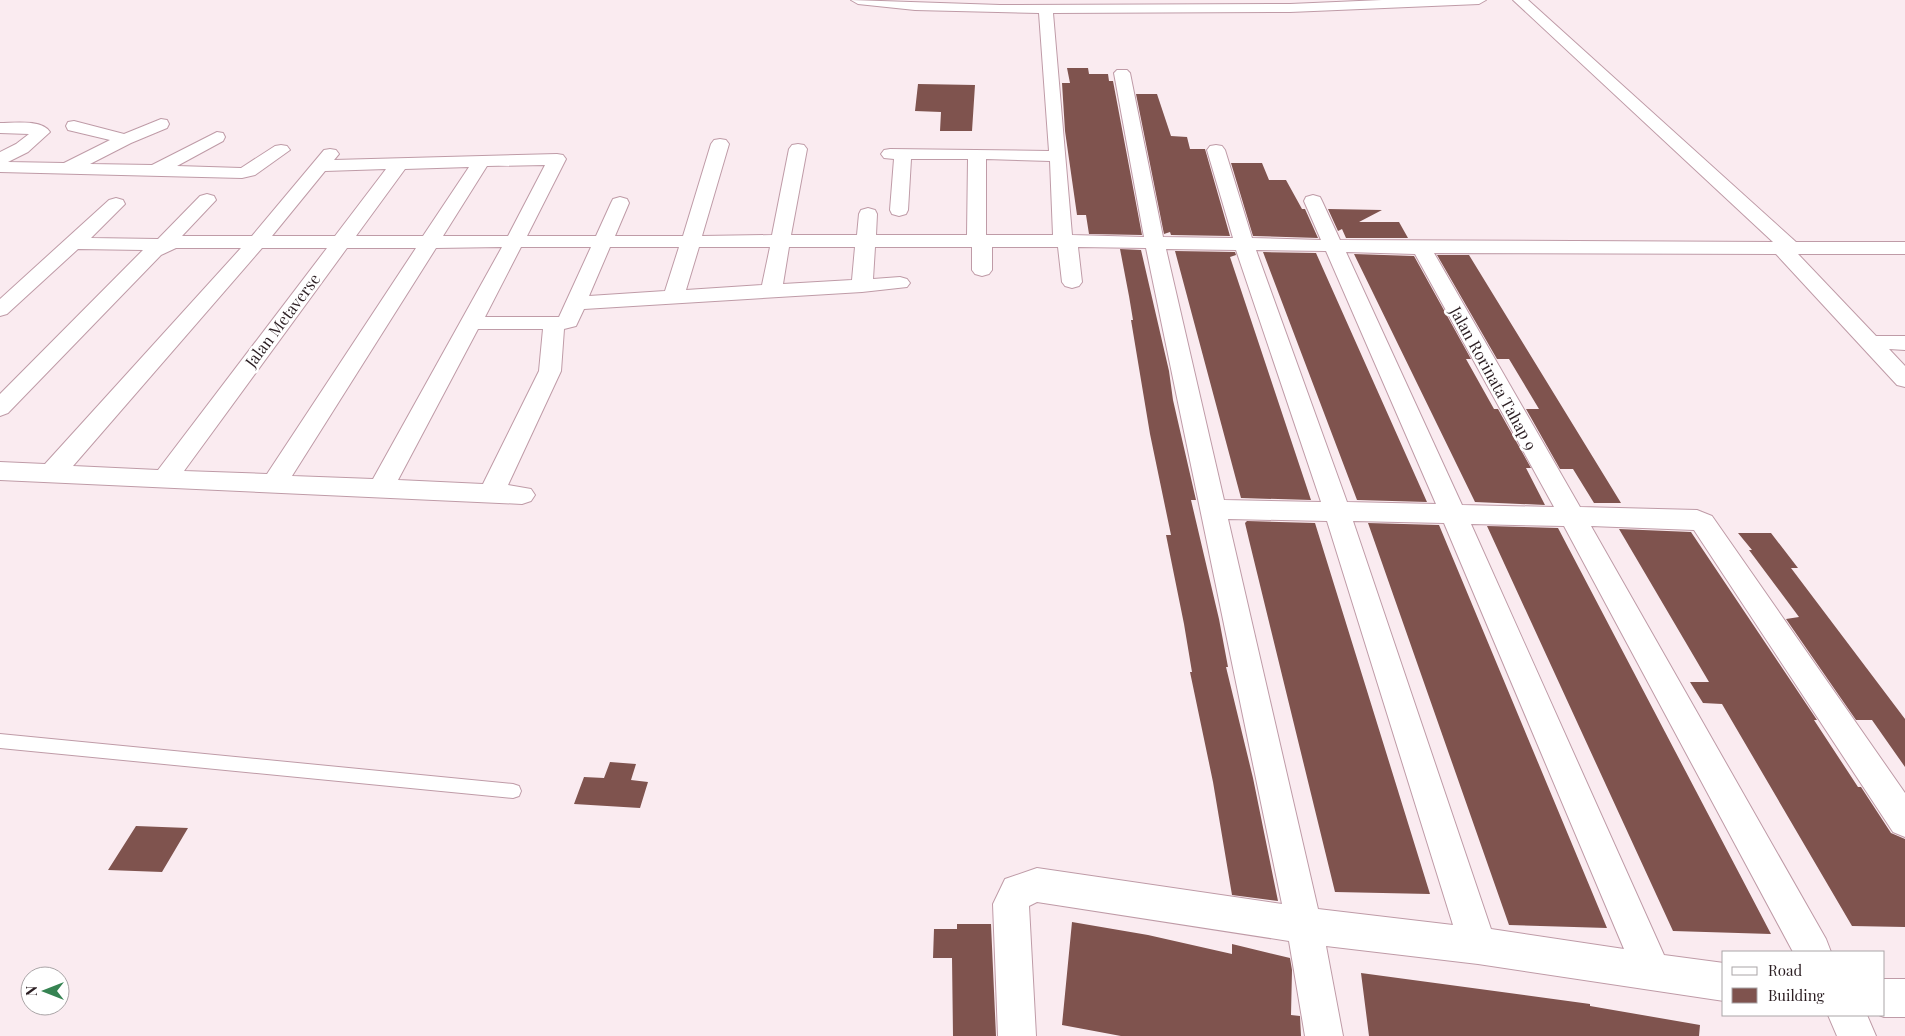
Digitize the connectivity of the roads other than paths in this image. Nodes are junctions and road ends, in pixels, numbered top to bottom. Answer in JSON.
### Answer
{"nodes":[{"id":1,"x":858,"y":0,"type":"edge"},
{"id":2,"x":1479,"y":0,"type":"edge"},
{"id":3,"x":1520,"y":0,"type":"edge"},
{"id":4,"x":999,"y":4,"type":"edge"},
{"id":5,"x":1257,"y":4,"type":"edge"},
{"id":6,"x":1046,"y":9,"type":"junction"},
{"id":7,"x":1122,"y":73,"type":"dead end"},
{"id":8,"x":161,"y":124,"type":"dead end"},
{"id":9,"x":74,"y":126,"type":"dead end"},
{"id":10,"x":0,"y":128,"type":"edge"},
{"id":11,"x":217,"y":137,"type":"dead end"},
{"id":12,"x":125,"y":139,"type":"junction"},
{"id":13,"x":720,"y":144,"type":"dead end"},
{"id":14,"x":281,"y":150,"type":"dead end"},
{"id":15,"x":798,"y":150,"type":"dead end"},
{"id":16,"x":1216,"y":150,"type":"dead end"},
{"id":17,"x":977,"y":154,"type":"junction"},
{"id":18,"x":1058,"y":156,"type":"junction"},
{"id":19,"x":0,"y":159,"type":"edge"},
{"id":20,"x":482,"y":160,"type":"junction"},
{"id":21,"x":400,"y":163,"type":"junction"},
{"id":22,"x":0,"y":167,"type":"edge"},
{"id":23,"x":65,"y":169,"type":"junction"},
{"id":24,"x":155,"y":171,"type":"junction"},
{"id":25,"x":207,"y":200,"type":"dead end"},
{"id":26,"x":1313,"y":201,"type":"dead end"},
{"id":27,"x":620,"y":203,"type":"dead end"},
{"id":28,"x":116,"y":204,"type":"dead end"},
{"id":29,"x":899,"y":210,"type":"dead end"},
{"id":30,"x":868,"y":214,"type":"dead end"},
{"id":31,"x":604,"y":240,"type":"junction"},
{"id":32,"x":692,"y":240,"type":"junction"},
{"id":33,"x":781,"y":240,"type":"junction"},
{"id":34,"x":429,"y":241,"type":"junction"},
{"id":35,"x":515,"y":241,"type":"junction"},
{"id":36,"x":866,"y":241,"type":"junction"},
{"id":37,"x":980,"y":241,"type":"junction"},
{"id":38,"x":1065,"y":241,"type":"junction"},
{"id":39,"x":257,"y":242,"type":"junction"},
{"id":40,"x":340,"y":242,"type":"junction"},
{"id":41,"x":73,"y":243,"type":"junction"},
{"id":42,"x":1155,"y":243,"type":"junction"},
{"id":43,"x":1244,"y":244,"type":"junction"},
{"id":44,"x":163,"y":245,"type":"junction"},
{"id":45,"x":1331,"y":245,"type":"junction"},
{"id":46,"x":1413,"y":247,"type":"junction"},
{"id":47,"x":1786,"y":248,"type":"junction"},
{"id":48,"x":1905,"y":248,"type":"edge"},
{"id":49,"x":982,"y":270,"type":"dead end"},
{"id":50,"x":1072,"y":282,"type":"dead end"},
{"id":51,"x":900,"y":283,"type":"dead end"},
{"id":52,"x":862,"y":286,"type":"junction"},
{"id":53,"x":771,"y":291,"type":"junction"},
{"id":54,"x":674,"y":297,"type":"junction"},
{"id":55,"x":578,"y":302,"type":"junction"},
{"id":56,"x":0,"y":310,"type":"edge"},
{"id":57,"x":470,"y":323,"type":"junction"},
{"id":58,"x":554,"y":323,"type":"junction"},
{"id":59,"x":1870,"y":342,"type":"junction"},
{"id":60,"x":1905,"y":343,"type":"edge"},
{"id":61,"x":1905,"y":380,"type":"edge"},
{"id":62,"x":0,"y":408,"type":"edge"},
{"id":63,"x":0,"y":470,"type":"edge"},
{"id":64,"x":52,"y":473,"type":"junction"},
{"id":65,"x":165,"y":478,"type":"junction"},
{"id":66,"x":274,"y":483,"type":"junction"},
{"id":67,"x":381,"y":488,"type":"junction"},
{"id":68,"x":490,"y":494,"type":"junction"},
{"id":69,"x":522,"y":495,"type":"dead end"},
{"id":70,"x":1212,"y":509,"type":"junction"},
{"id":71,"x":1337,"y":511,"type":"junction"},
{"id":72,"x":1453,"y":513,"type":"junction"},
{"id":73,"x":1572,"y":516,"type":"junction"},
{"id":74,"x":0,"y":741,"type":"edge"},
{"id":75,"x":513,"y":791,"type":"dead end"},
{"id":76,"x":1905,"y":821,"type":"edge"},
{"id":77,"x":1304,"y":925,"type":"junction"},
{"id":78,"x":1478,"y":946,"type":"junction"},
{"id":79,"x":1812,"y":951,"type":"edge"},
{"id":80,"x":1653,"y":972,"type":"junction"},
{"id":81,"x":1722,"y":982,"type":"edge"},
{"id":82,"x":1885,"y":998,"type":"edge"},
{"id":83,"x":1905,"y":998,"type":"edge"},
{"id":84,"x":1847,"y":1016,"type":"edge"},
{"id":85,"x":1017,"y":1036,"type":"edge"},
{"id":86,"x":1324,"y":1036,"type":"edge"},
{"id":87,"x":1857,"y":1036,"type":"edge"}],
"edges":[{"from":1,"to":4,"type":"street"},
{"from":2,"to":5,"type":"street"},
{"from":3,"to":47,"type":"street"},
{"from":4,"to":6,"type":"street"},
{"from":5,"to":6,"type":"street"},
{"from":6,"to":18,"type":"street"},
{"from":7,"to":42,"type":"street"},
{"from":8,"to":12,"type":"street"},
{"from":9,"to":12,"type":"street"},
{"from":10,"to":19,"type":"street"},
{"from":11,"to":24,"type":"street"},
{"from":12,"to":23,"type":"street"},
{"from":13,"to":32,"type":"street"},
{"from":14,"to":24,"type":"street"},
{"from":15,"to":33,"type":"street"},
{"from":16,"to":43,"type":"street"},
{"from":17,"to":18,"type":"street"},
{"from":17,"to":29,"type":"street"},
{"from":17,"to":37,"type":"street"},
{"from":18,"to":38,"type":"street"},
{"from":20,"to":21,"type":"street"},
{"from":20,"to":34,"type":"street"},
{"from":20,"to":35,"type":"street"},
{"from":21,"to":39,"type":"street"},
{"from":21,"to":40,"type":"street","name":"Jalan Metaverse"},
{"from":22,"to":23,"type":"street"},
{"from":23,"to":24,"type":"street"},
{"from":25,"to":44,"type":"street"},
{"from":26,"to":45,"type":"street"},
{"from":27,"to":31,"type":"street"},
{"from":28,"to":41,"type":"street"},
{"from":30,"to":36,"type":"street"},
{"from":31,"to":32,"type":"street"},
{"from":31,"to":35,"type":"street"},
{"from":31,"to":55,"type":"street"},
{"from":32,"to":33,"type":"street"},
{"from":32,"to":54,"type":"street"},
{"from":33,"to":36,"type":"street"},
{"from":33,"to":53,"type":"street"},
{"from":34,"to":35,"type":"street"},
{"from":34,"to":40,"type":"street"},
{"from":34,"to":66,"type":"street"},
{"from":35,"to":57,"type":"street"},
{"from":36,"to":37,"type":"street"},
{"from":36,"to":52,"type":"street"},
{"from":37,"to":38,"type":"street"},
{"from":37,"to":49,"type":"street"},
{"from":38,"to":42,"type":"street"},
{"from":38,"to":50,"type":"street"},
{"from":39,"to":40,"type":"street"},
{"from":39,"to":44,"type":"street"},
{"from":39,"to":64,"type":"street"},
{"from":40,"to":65,"type":"street","name":"Jalan Metaverse"},
{"from":41,"to":44,"type":"street"},
{"from":41,"to":56,"type":"street"},
{"from":42,"to":43,"type":"street"},
{"from":42,"to":70,"type":"street"},
{"from":43,"to":45,"type":"street"},
{"from":43,"to":71,"type":"street"},
{"from":44,"to":62,"type":"street"},
{"from":45,"to":46,"type":"street"},
{"from":45,"to":72,"type":"street"},
{"from":46,"to":47,"type":"street"},
{"from":46,"to":73,"type":"street","name":"Jalan Rorinata Tahap 9"},
{"from":47,"to":48,"type":"street"},
{"from":47,"to":59,"type":"street"},
{"from":51,"to":52,"type":"street"},
{"from":52,"to":53,"type":"street"},
{"from":53,"to":54,"type":"street"},
{"from":54,"to":55,"type":"street"},
{"from":55,"to":58,"type":"street"},
{"from":57,"to":58,"type":"street"},
{"from":57,"to":67,"type":"street"},
{"from":58,"to":68,"type":"street"},
{"from":59,"to":60,"type":"street"},
{"from":59,"to":61,"type":"street"},
{"from":63,"to":64,"type":"street"},
{"from":64,"to":65,"type":"street"},
{"from":65,"to":66,"type":"street"},
{"from":66,"to":67,"type":"street"},
{"from":67,"to":68,"type":"street"},
{"from":68,"to":69,"type":"street"},
{"from":70,"to":71,"type":"street"},
{"from":70,"to":77,"type":"street"},
{"from":71,"to":72,"type":"street"},
{"from":71,"to":78,"type":"street"},
{"from":72,"to":73,"type":"street"},
{"from":72,"to":80,"type":"street"},
{"from":73,"to":76,"type":"street"},
{"from":73,"to":79,"type":"street","name":"Jalan Rorinata Tahap 9"},
{"from":74,"to":75,"type":"lane"},
{"from":77,"to":78,"type":"street"},
{"from":77,"to":85,"type":"street"},
{"from":77,"to":86,"type":"street"},
{"from":78,"to":80,"type":"street"},
{"from":80,"to":81,"type":"street"},
{"from":82,"to":83,"type":"street"},
{"from":84,"to":87,"type":"street"}]}
